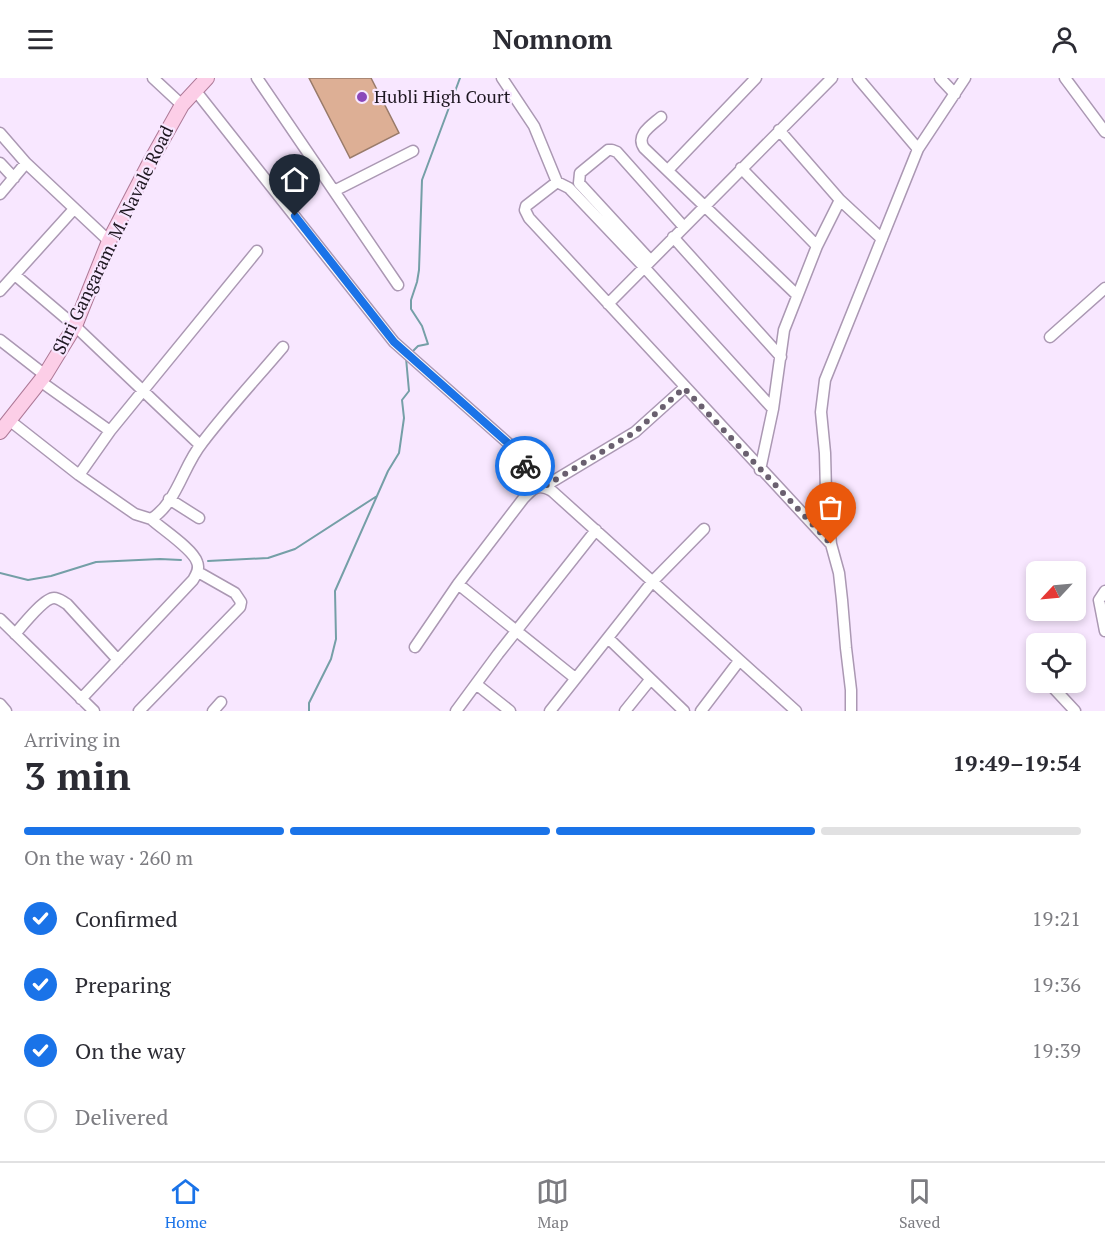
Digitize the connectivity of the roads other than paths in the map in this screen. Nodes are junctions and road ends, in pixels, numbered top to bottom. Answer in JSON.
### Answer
{"nodes":[{"id":1,"x":153,"y":78,"type":"edge"},
{"id":2,"x":207,"y":78,"type":"edge"},
{"id":3,"x":257,"y":78,"type":"edge"},
{"id":4,"x":502,"y":78,"type":"edge"},
{"id":5,"x":756,"y":78,"type":"edge"},
{"id":6,"x":832,"y":78,"type":"edge"},
{"id":7,"x":858,"y":78,"type":"edge"},
{"id":8,"x":940,"y":78,"type":"edge"},
{"id":9,"x":965,"y":78,"type":"edge"},
{"id":10,"x":1065,"y":78,"type":"edge"},
{"id":11,"x":195,"y":90,"type":"junction"},
{"id":12,"x":955,"y":94,"type":"junction"},
{"id":13,"x":182,"y":105,"type":"junction"},
{"id":14,"x":661,"y":117,"type":"dead end"},
{"id":15,"x":779,"y":130,"type":"junction"},
{"id":16,"x":1105,"y":132,"type":"edge"},
{"id":17,"x":0,"y":133,"type":"edge"},
{"id":18,"x":918,"y":149,"type":"junction"},
{"id":19,"x":413,"y":151,"type":"dead end"},
{"id":20,"x":0,"y":163,"type":"edge"},
{"id":21,"x":26,"y":163,"type":"junction"},
{"id":22,"x":741,"y":168,"type":"junction"},
{"id":23,"x":668,"y":170,"type":"junction"},
{"id":24,"x":14,"y":178,"type":"junction"},
{"id":25,"x":557,"y":182,"type":"junction"},
{"id":26,"x":334,"y":191,"type":"junction"},
{"id":27,"x":0,"y":194,"type":"edge"},
{"id":28,"x":840,"y":200,"type":"junction"},
{"id":29,"x":703,"y":206,"type":"junction"},
{"id":30,"x":74,"y":209,"type":"junction"},
{"id":31,"x":683,"y":226,"type":"junction"},
{"id":32,"x":673,"y":237,"type":"junction"},
{"id":33,"x":882,"y":239,"type":"junction"},
{"id":34,"x":109,"y":241,"type":"junction"},
{"id":35,"x":817,"y":246,"type":"junction"},
{"id":36,"x":257,"y":251,"type":"dead end"},
{"id":37,"x":647,"y":264,"type":"junction"},
{"id":38,"x":15,"y":275,"type":"junction"},
{"id":39,"x":398,"y":285,"type":"dead end"},
{"id":40,"x":1105,"y":288,"type":"edge"},
{"id":41,"x":0,"y":291,"type":"edge"},
{"id":42,"x":797,"y":295,"type":"junction"},
{"id":43,"x":608,"y":304,"type":"junction"},
{"id":44,"x":75,"y":326,"type":"junction"},
{"id":45,"x":1050,"y":337,"type":"dead end"},
{"id":46,"x":0,"y":340,"type":"edge"},
{"id":47,"x":283,"y":347,"type":"dead end"},
{"id":48,"x":781,"y":357,"type":"junction"},
{"id":49,"x":42,"y":378,"type":"junction"},
{"id":50,"x":684,"y":388,"type":"junction"},
{"id":51,"x":143,"y":391,"type":"junction"},
{"id":52,"x":773,"y":409,"type":"junction"},
{"id":53,"x":9,"y":420,"type":"junction"},
{"id":54,"x":110,"y":431,"type":"junction"},
{"id":55,"x":0,"y":432,"type":"edge"},
{"id":56,"x":200,"y":445,"type":"junction"},
{"id":57,"x":760,"y":470,"type":"junction"},
{"id":58,"x":79,"y":475,"type":"junction"},
{"id":59,"x":542,"y":486,"type":"junction"},
{"id":60,"x":170,"y":499,"type":"junction"},
{"id":61,"x":199,"y":518,"type":"dead end"},
{"id":62,"x":151,"y":519,"type":"junction"},
{"id":63,"x":704,"y":529,"type":"dead end"},
{"id":64,"x":596,"y":530,"type":"junction"},
{"id":65,"x":831,"y":544,"type":"junction"},
{"id":66,"x":198,"y":572,"type":"junction"},
{"id":67,"x":652,"y":582,"type":"junction"},
{"id":68,"x":458,"y":584,"type":"junction"},
{"id":69,"x":1105,"y":591,"type":"edge"},
{"id":70,"x":0,"y":619,"type":"edge"},
{"id":71,"x":517,"y":630,"type":"junction"},
{"id":72,"x":1105,"y":631,"type":"edge"},
{"id":73,"x":15,"y":634,"type":"junction"},
{"id":74,"x":608,"y":638,"type":"junction"},
{"id":75,"x":415,"y":647,"type":"dead end"},
{"id":76,"x":118,"y":660,"type":"junction"},
{"id":77,"x":739,"y":661,"type":"junction"},
{"id":78,"x":575,"y":678,"type":"junction"},
{"id":79,"x":650,"y":680,"type":"junction"},
{"id":80,"x":476,"y":684,"type":"junction"},
{"id":81,"x":1058,"y":693,"type":"edge"},
{"id":82,"x":81,"y":699,"type":"junction"},
{"id":83,"x":221,"y":702,"type":"dead end"},
{"id":84,"x":0,"y":704,"type":"edge"},
{"id":85,"x":6,"y":711,"type":"edge"},
{"id":86,"x":94,"y":711,"type":"edge"},
{"id":87,"x":139,"y":711,"type":"edge"},
{"id":88,"x":213,"y":711,"type":"edge"},
{"id":89,"x":456,"y":711,"type":"edge"},
{"id":90,"x":510,"y":711,"type":"edge"},
{"id":91,"x":550,"y":711,"type":"edge"},
{"id":92,"x":625,"y":711,"type":"edge"},
{"id":93,"x":684,"y":711,"type":"edge"},
{"id":94,"x":700,"y":711,"type":"edge"},
{"id":95,"x":796,"y":711,"type":"edge"},
{"id":96,"x":851,"y":711,"type":"edge"},
{"id":97,"x":1075,"y":711,"type":"edge"}],
"edges":[{"from":1,"to":13,"type":"street"},
{"from":2,"to":11,"type":"main road","name":"Shri Gangaram. M. Navale Road"},
{"from":3,"to":26,"type":"street"},
{"from":4,"to":25,"type":"street"},
{"from":5,"to":23,"type":"street"},
{"from":6,"to":15,"type":"street"},
{"from":7,"to":18,"type":"street"},
{"from":8,"to":12,"type":"street"},
{"from":9,"to":12,"type":"street"},
{"from":10,"to":16,"type":"street"},
{"from":11,"to":13,"type":"main road","name":"Shri Gangaram. M. Navale Road"},
{"from":11,"to":59,"type":"street"},
{"from":12,"to":18,"type":"street"},
{"from":13,"to":34,"type":"main road","name":"Shri Gangaram. M. Navale Road"},
{"from":14,"to":23,"type":"street"},
{"from":15,"to":22,"type":"street"},
{"from":15,"to":28,"type":"street"},
{"from":17,"to":21,"type":"street"},
{"from":18,"to":33,"type":"street"},
{"from":19,"to":26,"type":"street"},
{"from":20,"to":24,"type":"street"},
{"from":21,"to":24,"type":"street"},
{"from":21,"to":30,"type":"street"},
{"from":22,"to":29,"type":"street"},
{"from":22,"to":35,"type":"street"},
{"from":23,"to":29,"type":"street"},
{"from":24,"to":27,"type":"street"},
{"from":25,"to":37,"type":"street"},
{"from":25,"to":43,"type":"street"},
{"from":26,"to":39,"type":"street"},
{"from":28,"to":33,"type":"street"},
{"from":28,"to":35,"type":"street"},
{"from":29,"to":31,"type":"street"},
{"from":29,"to":42,"type":"street"},
{"from":30,"to":34,"type":"street"},
{"from":30,"to":38,"type":"street"},
{"from":31,"to":32,"type":"street"},
{"from":31,"to":37,"type":"street"},
{"from":32,"to":37,"type":"street"},
{"from":32,"to":48,"type":"street"},
{"from":33,"to":65,"type":"street"},
{"from":34,"to":44,"type":"main road","name":"Shri Gangaram. M. Navale Road"},
{"from":35,"to":42,"type":"street"},
{"from":36,"to":51,"type":"street"},
{"from":37,"to":43,"type":"street"},
{"from":37,"to":52,"type":"street"},
{"from":38,"to":41,"type":"street"},
{"from":38,"to":44,"type":"street"},
{"from":40,"to":45,"type":"street"},
{"from":42,"to":48,"type":"street"},
{"from":43,"to":50,"type":"street"},
{"from":44,"to":49,"type":"main road","name":"Shri Gangaram. M. Navale Road"},
{"from":44,"to":51,"type":"street"},
{"from":46,"to":49,"type":"street"},
{"from":47,"to":56,"type":"street"},
{"from":48,"to":52,"type":"street"},
{"from":49,"to":53,"type":"main road","name":"Shri Gangaram. M. Navale Road"},
{"from":49,"to":54,"type":"street"},
{"from":50,"to":57,"type":"street"},
{"from":50,"to":59,"type":"street"},
{"from":51,"to":54,"type":"street"},
{"from":51,"to":56,"type":"street"},
{"from":52,"to":57,"type":"street"},
{"from":53,"to":55,"type":"main road","name":"Shri Gangaram. M. Navale Road"},
{"from":53,"to":58,"type":"street"},
{"from":54,"to":58,"type":"street"},
{"from":56,"to":60,"type":"street"},
{"from":57,"to":65,"type":"street"},
{"from":58,"to":62,"type":"street"},
{"from":59,"to":64,"type":"street"},
{"from":59,"to":68,"type":"street"},
{"from":60,"to":61,"type":"street"},
{"from":60,"to":62,"type":"street"},
{"from":62,"to":66,"type":"street"},
{"from":63,"to":67,"type":"street"},
{"from":64,"to":67,"type":"street"},
{"from":64,"to":71,"type":"street"},
{"from":65,"to":96,"type":"street"},
{"from":66,"to":76,"type":"street"},
{"from":66,"to":87,"type":"street"},
{"from":67,"to":74,"type":"street"},
{"from":67,"to":77,"type":"street"},
{"from":68,"to":71,"type":"street"},
{"from":68,"to":75,"type":"street"},
{"from":69,"to":72,"type":"street"},
{"from":70,"to":73,"type":"street"},
{"from":71,"to":78,"type":"street"},
{"from":71,"to":80,"type":"street"},
{"from":73,"to":76,"type":"street"},
{"from":73,"to":82,"type":"street"},
{"from":74,"to":78,"type":"street"},
{"from":74,"to":79,"type":"street"},
{"from":76,"to":82,"type":"street"},
{"from":77,"to":94,"type":"street"},
{"from":77,"to":95,"type":"street"},
{"from":78,"to":91,"type":"street"},
{"from":79,"to":92,"type":"street"},
{"from":79,"to":93,"type":"street"},
{"from":80,"to":89,"type":"street"},
{"from":80,"to":90,"type":"street"},
{"from":81,"to":97,"type":"street"},
{"from":82,"to":86,"type":"street"},
{"from":83,"to":88,"type":"street"},
{"from":84,"to":85,"type":"street"}]}
